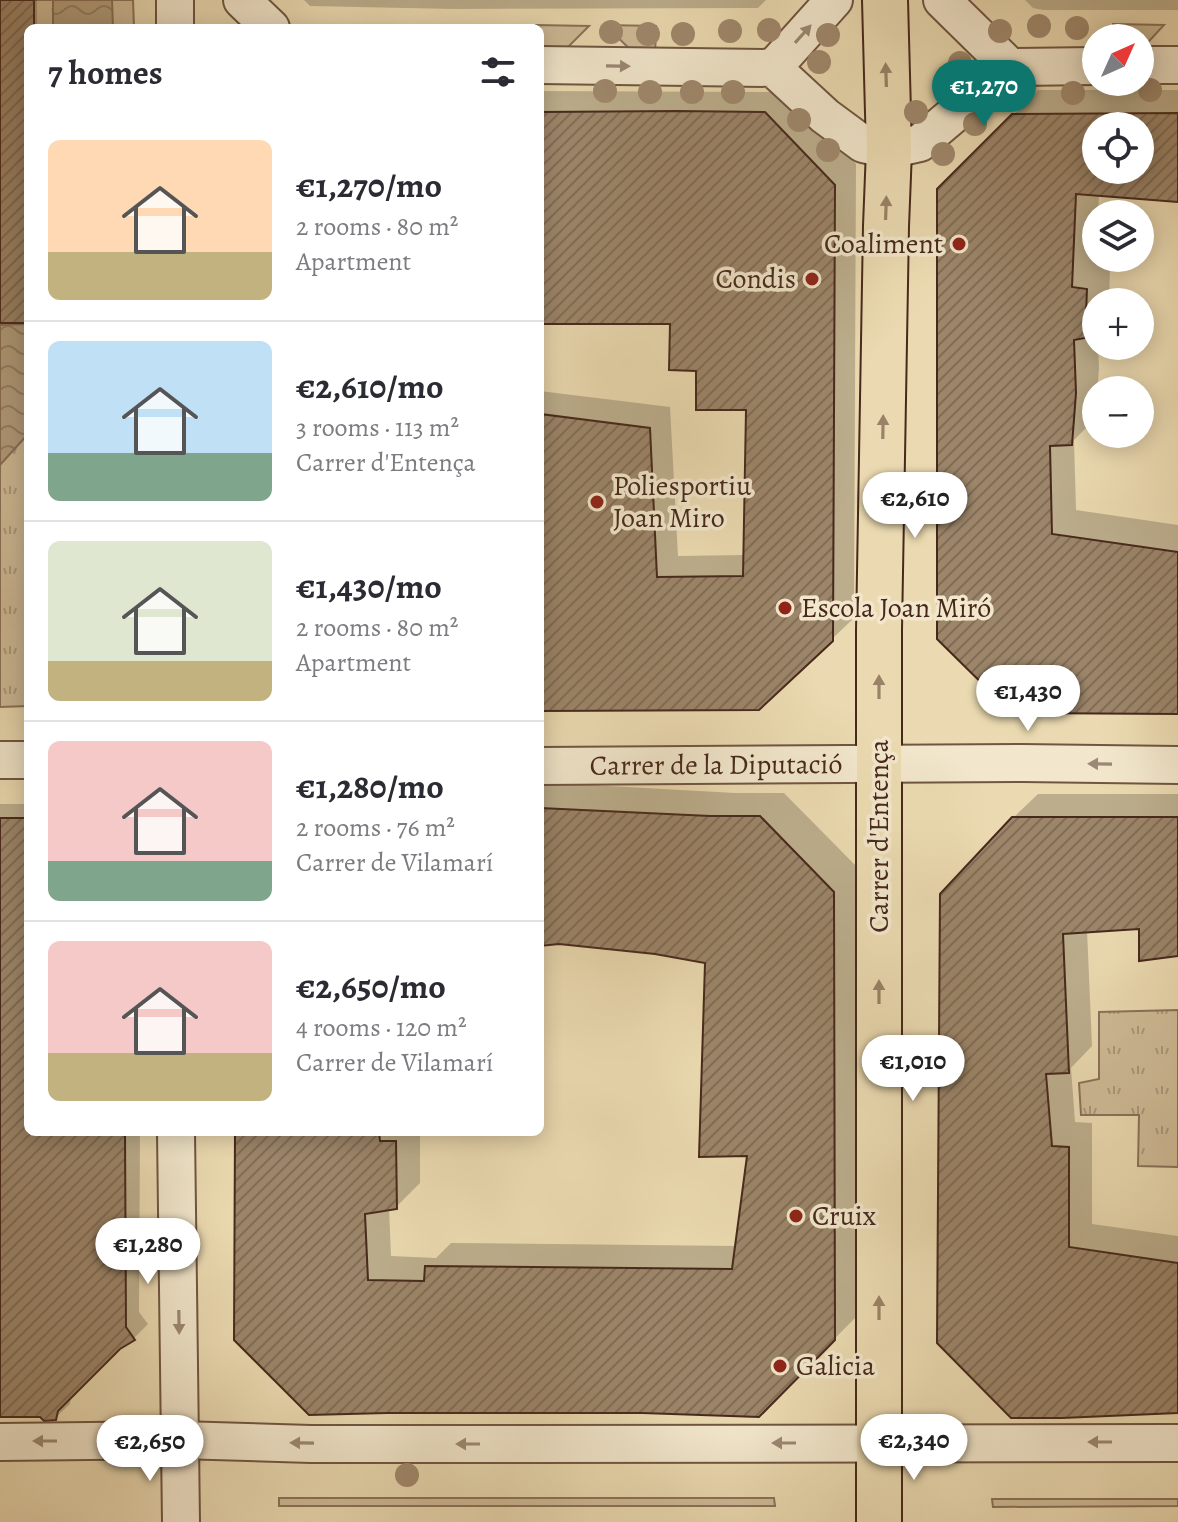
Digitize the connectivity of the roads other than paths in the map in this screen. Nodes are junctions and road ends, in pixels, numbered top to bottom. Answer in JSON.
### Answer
{"nodes":[{"id":1,"x":175,"y":0,"type":"edge"},
{"id":2,"x":242,"y":0,"type":"edge"},
{"id":3,"x":834,"y":0,"type":"edge"},
{"id":4,"x":885,"y":0,"type":"edge"},
{"id":5,"x":942,"y":0,"type":"edge"},
{"id":6,"x":175,"y":24,"type":"edge"},
{"id":7,"x":267,"y":24,"type":"edge"},
{"id":8,"x":544,"y":65,"type":"edge"},
{"id":9,"x":1154,"y":65,"type":"edge"},
{"id":10,"x":1178,"y":65,"type":"edge"},
{"id":11,"x":1082,"y":66,"type":"edge"},
{"id":12,"x":1010,"y":67,"type":"junction"},
{"id":13,"x":773,"y":68,"type":"junction"},
{"id":14,"x":904,"y":146,"type":"junction"},
{"id":15,"x":0,"y":760,"type":"edge"},
{"id":16,"x":24,"y":760,"type":"edge"},
{"id":17,"x":879,"y":765,"type":"junction"},
{"id":18,"x":1178,"y":765,"type":"edge"},
{"id":19,"x":544,"y":766,"type":"edge"},
{"id":20,"x":176,"y":1136,"type":"edge"},
{"id":21,"x":179,"y":1440,"type":"junction"},
{"id":22,"x":0,"y":1442,"type":"edge"},
{"id":23,"x":880,"y":1442,"type":"junction"},
{"id":24,"x":1178,"y":1443,"type":"edge"},
{"id":25,"x":181,"y":1522,"type":"edge"},
{"id":26,"x":879,"y":1522,"type":"edge"}],
"edges":[{"from":1,"to":6,"type":"street"},
{"from":2,"to":7,"type":"street"},
{"from":13,"to":3,"type":"street","one_way":true},
{"from":14,"to":4,"type":"main road","name":"Carrer d'Entença","one_way":true},
{"from":5,"to":12,"type":"street"},
{"from":8,"to":13,"type":"street","one_way":true},
{"from":9,"to":10,"type":"street"},
{"from":11,"to":12,"type":"street"},
{"from":12,"to":14,"type":"street"},
{"from":13,"to":14,"type":"street"},
{"from":17,"to":14,"type":"main road","name":"Carrer d'Entença","one_way":true},
{"from":15,"to":16,"type":"street"},
{"from":18,"to":17,"type":"street","name":"Carrer de la Diputació","one_way":true},
{"from":17,"to":19,"type":"street","name":"Carrer de la Diputació"},
{"from":23,"to":17,"type":"main road","name":"Carrer d'Entença","one_way":true},
{"from":20,"to":21,"type":"street","one_way":true},
{"from":21,"to":22,"type":"street","one_way":true},
{"from":23,"to":21,"type":"street","one_way":true},
{"from":21,"to":25,"type":"street"},
{"from":24,"to":23,"type":"street","one_way":true},
{"from":23,"to":26,"type":"main road","name":"Carrer d'Entença"}]}
